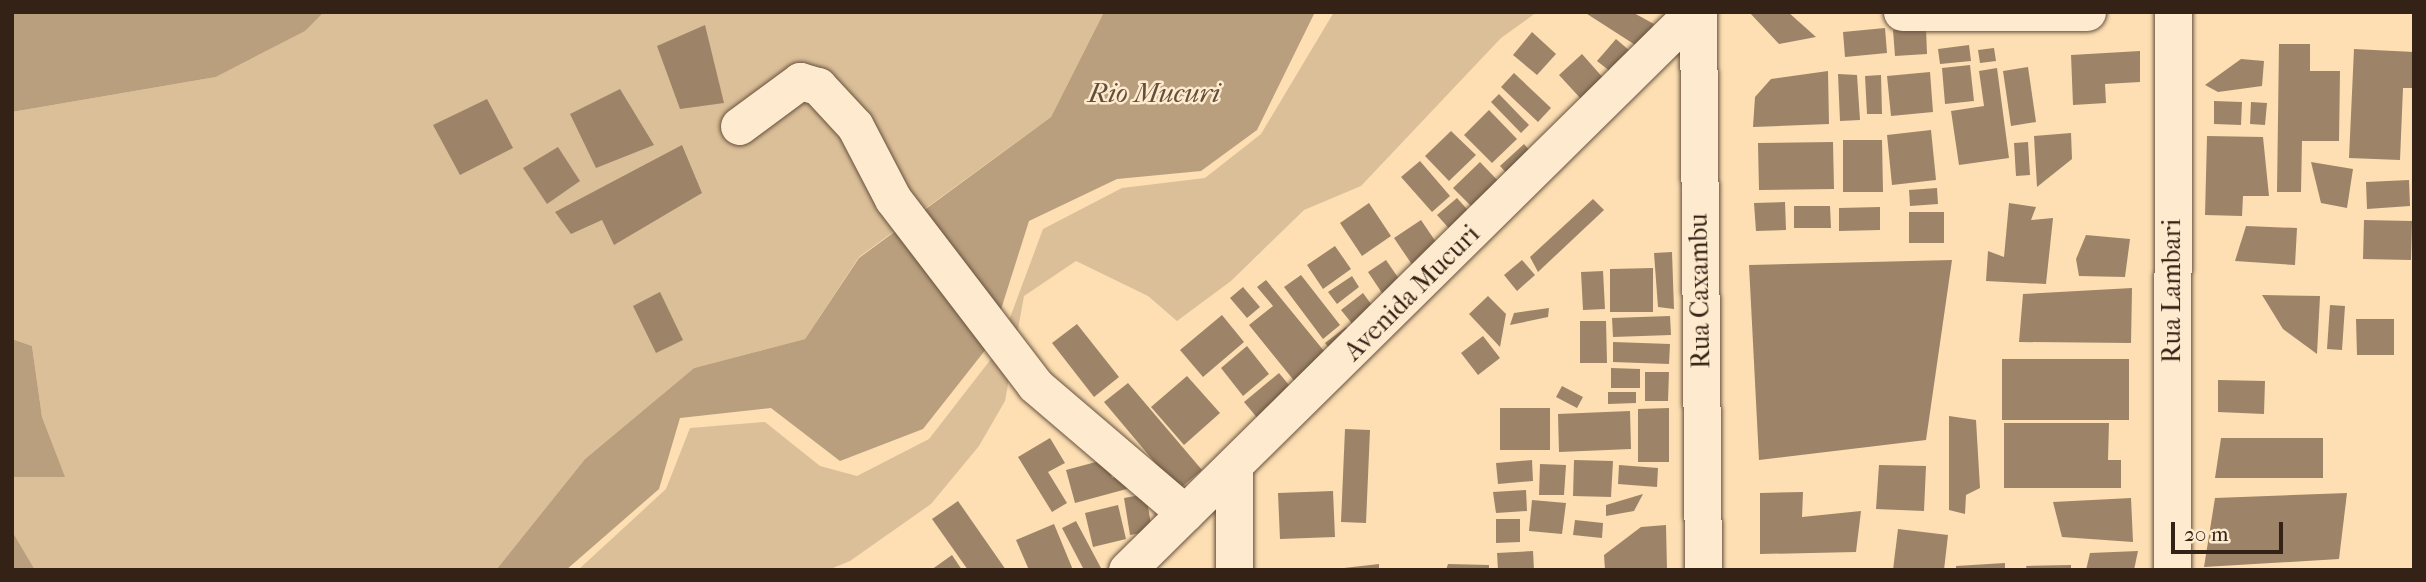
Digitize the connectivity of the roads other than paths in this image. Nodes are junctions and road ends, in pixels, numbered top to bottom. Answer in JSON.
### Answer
{"nodes":[{"id":1,"x":1695,"y":12,"type":"edge"},
{"id":2,"x":1902,"y":12,"type":"edge"},
{"id":3,"x":2087,"y":12,"type":"edge"},
{"id":4,"x":2173,"y":12,"type":"edge"},
{"id":5,"x":739,"y":126,"type":"dead end"},
{"id":6,"x":1234,"y":470,"type":"junction"},
{"id":7,"x":1185,"y":513,"type":"junction"},
{"id":8,"x":1127,"y":570,"type":"edge"},
{"id":9,"x":1234,"y":570,"type":"edge"},
{"id":10,"x":1703,"y":570,"type":"edge"},
{"id":11,"x":2172,"y":570,"type":"edge"}],
"edges":[{"from":1,"to":6,"type":"street","name":"Avenida Mucuri"},
{"from":1,"to":10,"type":"street","name":"Rua Caxambu"},
{"from":2,"to":3,"type":"street"},
{"from":4,"to":11,"type":"street","name":"Rua Lambari"},
{"from":5,"to":7,"type":"street"},
{"from":6,"to":7,"type":"street","name":"Avenida Mucuri"},
{"from":6,"to":9,"type":"street"},
{"from":7,"to":8,"type":"street","name":"Avenida Mucuri"}]}
